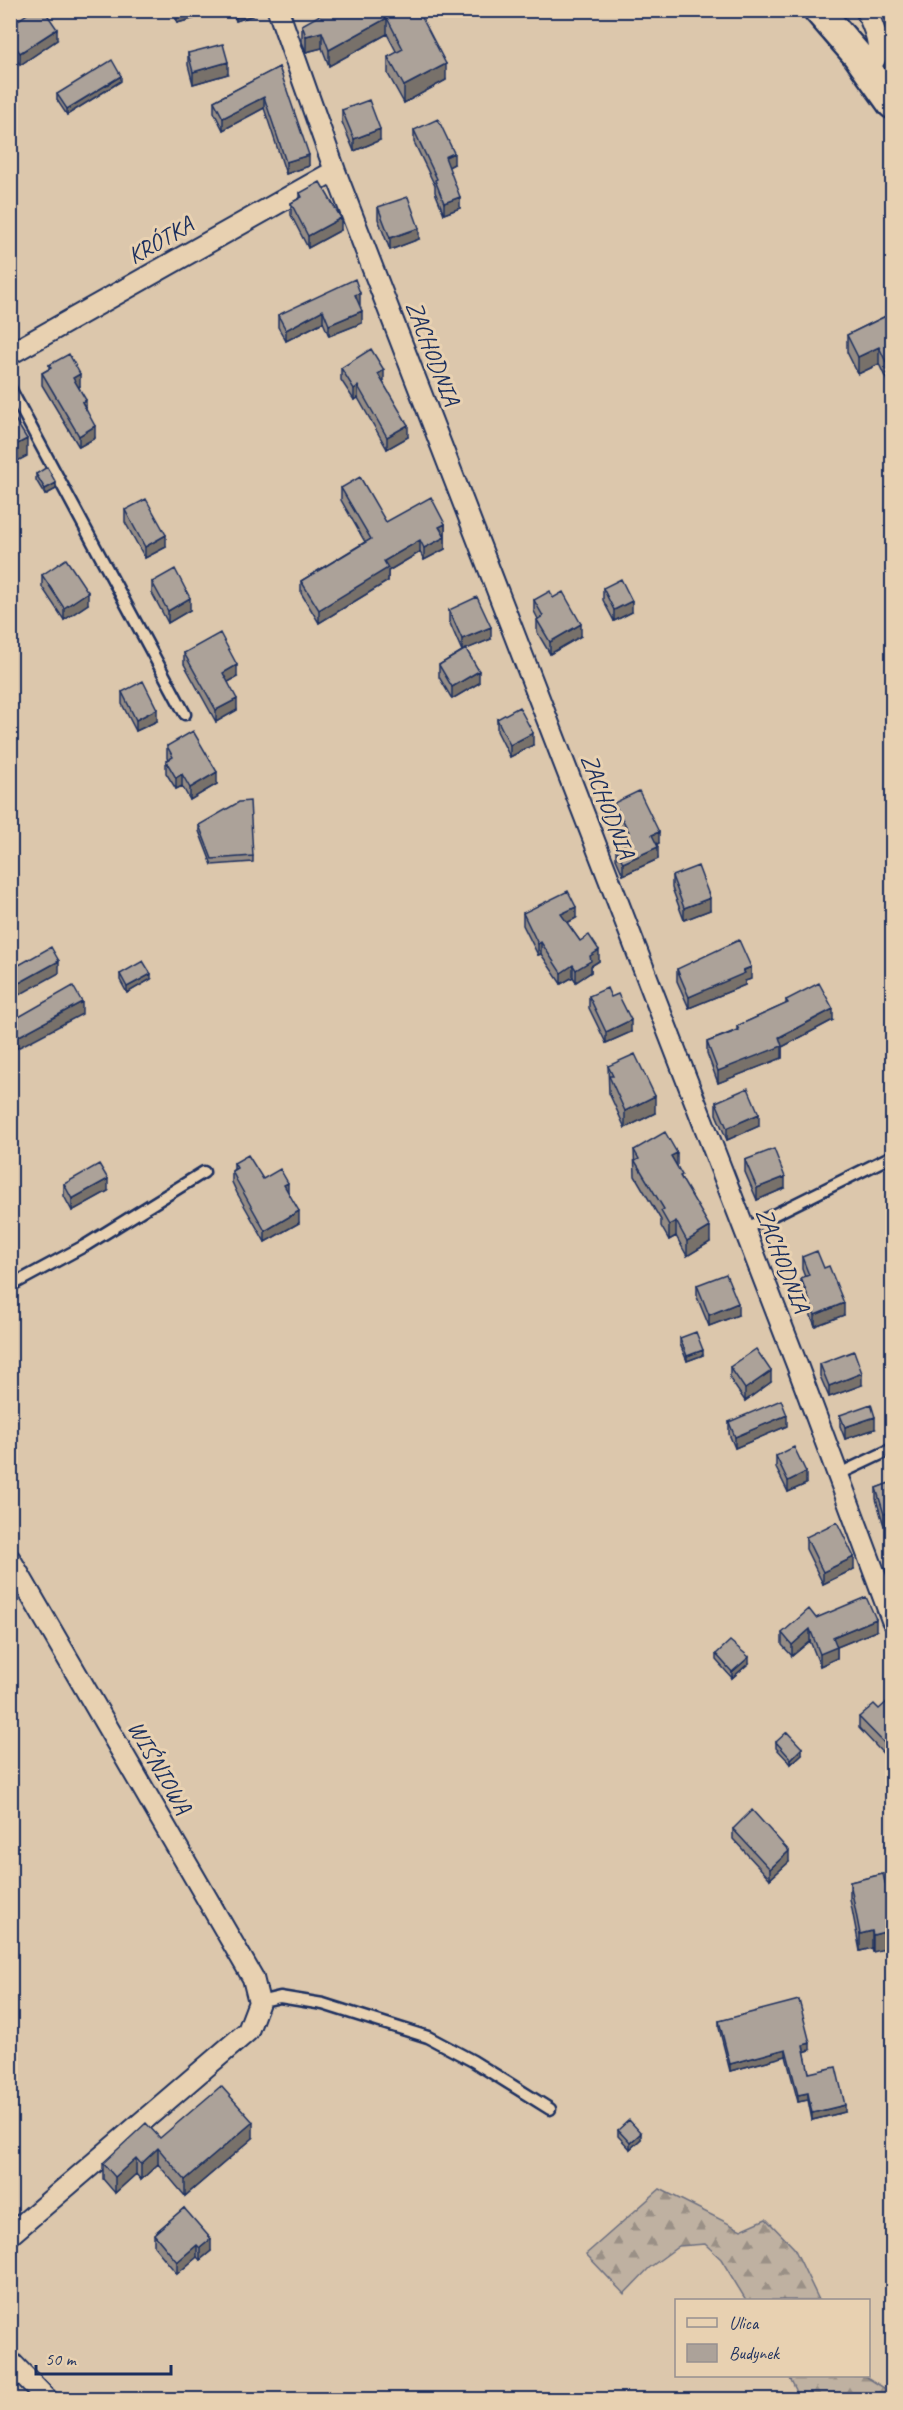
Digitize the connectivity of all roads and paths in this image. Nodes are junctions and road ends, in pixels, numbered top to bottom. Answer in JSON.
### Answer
{"nodes":[{"id":1,"x":278,"y":10,"type":"edge"},
{"id":2,"x":819,"y":10,"type":"edge"},
{"id":3,"x":866,"y":10,"type":"edge"},
{"id":4,"x":867,"y":68,"type":"junction"},
{"id":5,"x":892,"y":104,"type":"edge"},
{"id":6,"x":335,"y":171,"type":"junction"},
{"id":7,"x":10,"y":354,"type":"edge"},
{"id":8,"x":10,"y":388,"type":"edge"},
{"id":9,"x":185,"y":714,"type":"dead end"},
{"id":10,"x":892,"y":1156,"type":"edge"},
{"id":11,"x":204,"y":1172,"type":"dead end"},
{"id":12,"x":743,"y":1230,"type":"junction"},
{"id":13,"x":10,"y":1286,"type":"edge"},
{"id":14,"x":892,"y":1449,"type":"edge"},
{"id":15,"x":837,"y":1475,"type":"junction"},
{"id":16,"x":10,"y":1559,"type":"edge"},
{"id":17,"x":892,"y":1620,"type":"edge"},
{"id":18,"x":259,"y":2002,"type":"junction"},
{"id":19,"x":550,"y":2109,"type":"dead end"},
{"id":20,"x":10,"y":2235,"type":"edge"},
{"id":21,"x":10,"y":2361,"type":"edge"},
{"id":22,"x":48,"y":2400,"type":"edge"}],
"edges":[{"from":1,"to":6,"type":"street","name":"ZACHODNIA"},
{"from":2,"to":4,"type":"main road"},
{"from":3,"to":4,"type":"street"},
{"from":4,"to":5,"type":"main road"},
{"from":6,"to":7,"type":"street","name":"KRÓTKA"},
{"from":6,"to":12,"type":"street","name":"ZACHODNIA"},
{"from":8,"to":9,"type":"lane"},
{"from":10,"to":12,"type":"lane"},
{"from":11,"to":13,"type":"lane"},
{"from":12,"to":15,"type":"street","name":"ZACHODNIA"},
{"from":14,"to":15,"type":"lane"},
{"from":15,"to":17,"type":"street","name":"ZACHODNIA"},
{"from":16,"to":18,"type":"street","name":"WIŚNIOWA"},
{"from":18,"to":19,"type":"lane"},
{"from":18,"to":20,"type":"street"},
{"from":21,"to":22,"type":"street"}]}
